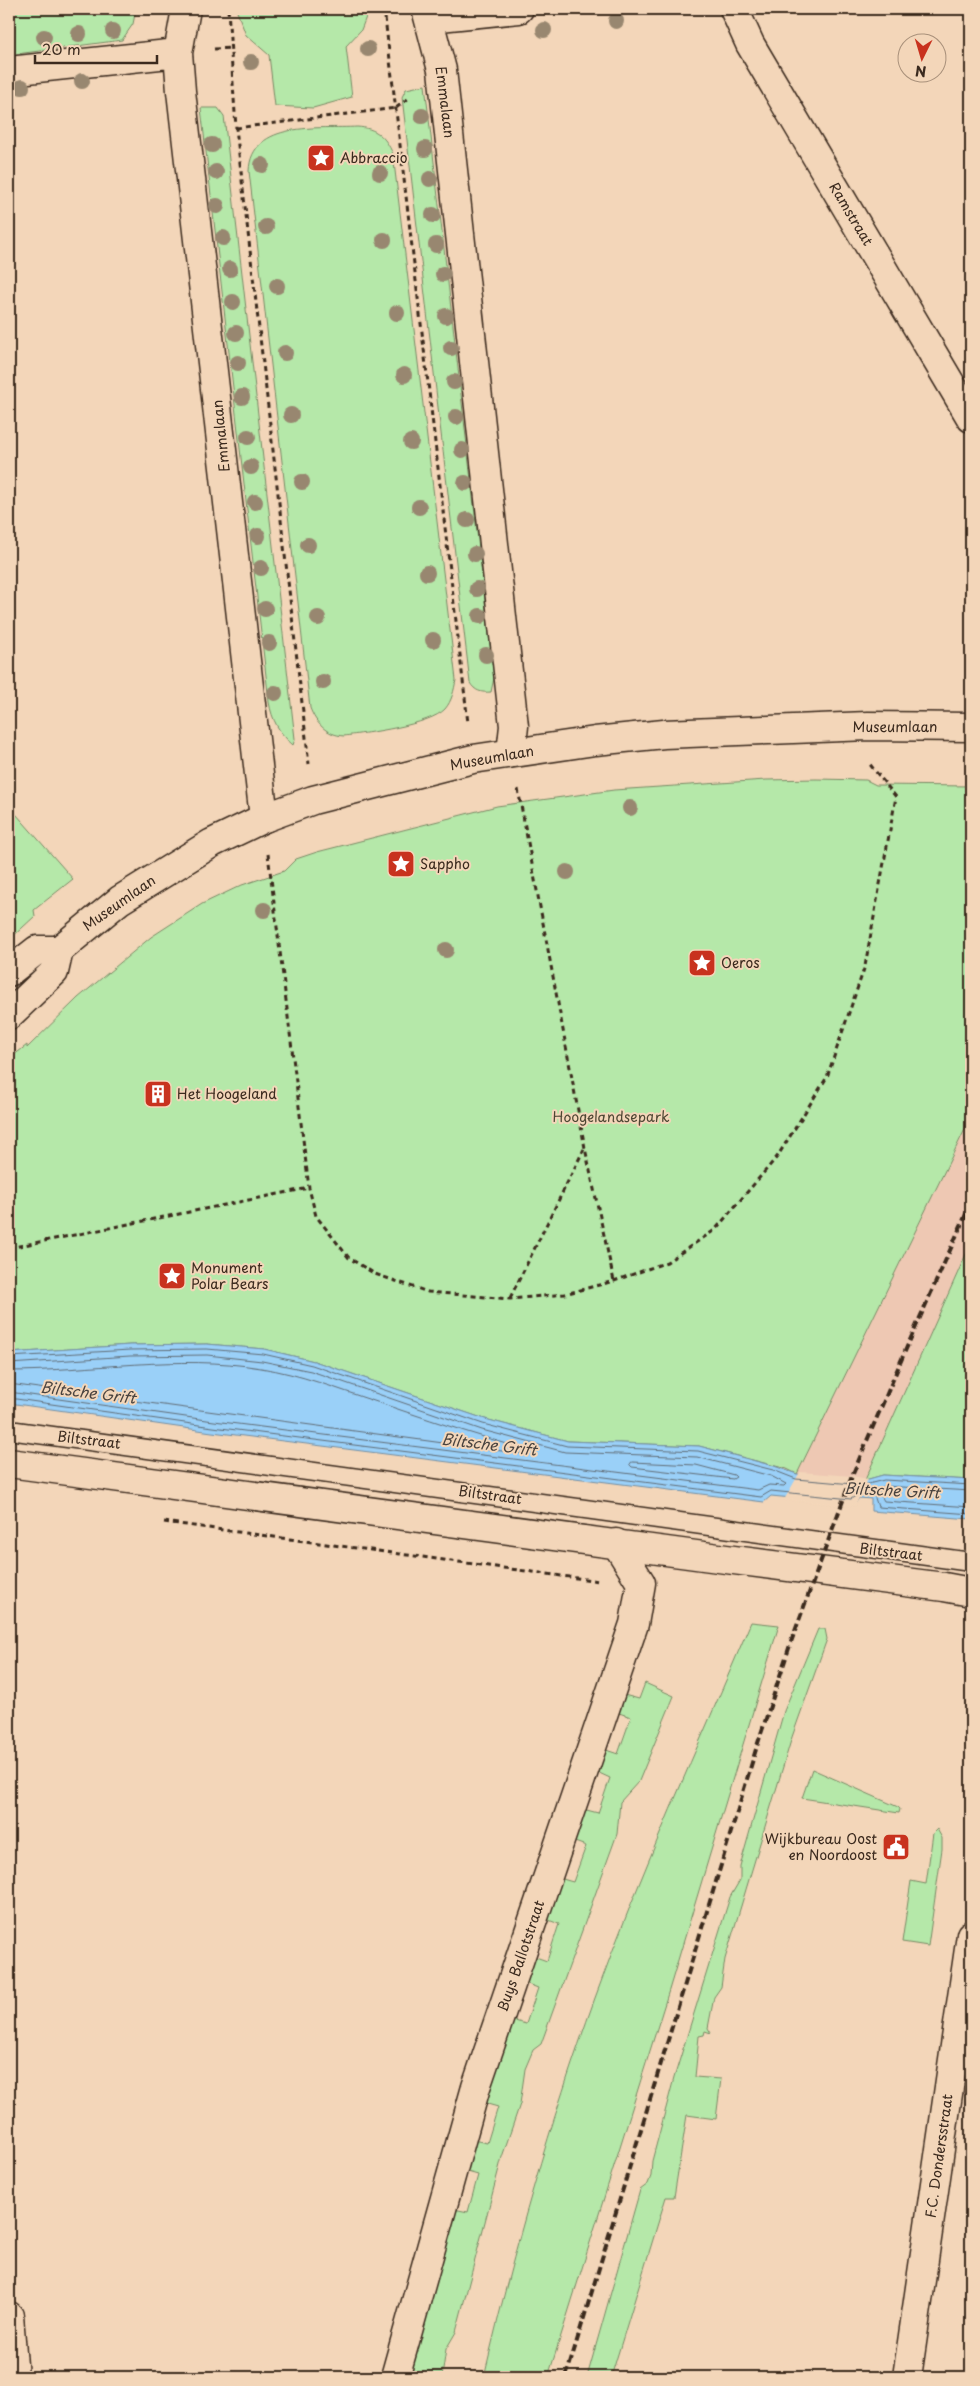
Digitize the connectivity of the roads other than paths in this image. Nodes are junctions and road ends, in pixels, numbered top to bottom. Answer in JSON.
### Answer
{"nodes":[{"id":1,"x":186,"y":9,"type":"edge"},
{"id":2,"x":519,"y":9,"type":"edge"},
{"id":3,"x":734,"y":9,"type":"edge"},
{"id":4,"x":428,"y":13,"type":"edge"},
{"id":5,"x":178,"y":53,"type":"junction"},
{"id":6,"x":9,"y":71,"type":"edge"},
{"id":7,"x":971,"y":418,"type":"edge"},
{"id":8,"x":971,"y":727,"type":"edge"},
{"id":9,"x":511,"y":753,"type":"junction"},
{"id":10,"x":264,"y":818,"type":"junction"},
{"id":11,"x":59,"y":950,"type":"junction"},
{"id":12,"x":9,"y":972,"type":"edge"},
{"id":13,"x":9,"y":1015,"type":"edge"},
{"id":14,"x":9,"y":1430,"type":"edge"},
{"id":15,"x":9,"y":1463,"type":"edge"},
{"id":16,"x":616,"y":1543,"type":"junction"},
{"id":17,"x":971,"y":1562,"type":"edge"},
{"id":18,"x":971,"y":1592,"type":"edge"},
{"id":19,"x":971,"y":1935,"type":"edge"},
{"id":20,"x":9,"y":2316,"type":"edge"},
{"id":21,"x":14,"y":2377,"type":"edge"},
{"id":22,"x":395,"y":2377,"type":"edge"},
{"id":23,"x":907,"y":2377,"type":"edge"}],
"edges":[{"from":1,"to":5,"type":"street","name":"Emmalaan"},
{"from":2,"to":4,"type":"street","name":"Emmalaan"},
{"from":3,"to":7,"type":"street","name":"Ramstraat"},
{"from":4,"to":9,"type":"street","name":"Emmalaan"},
{"from":5,"to":6,"type":"street"},
{"from":5,"to":10,"type":"street","name":"Emmalaan"},
{"from":8,"to":9,"type":"street","name":"Museumlaan"},
{"from":9,"to":10,"type":"street","name":"Museumlaan"},
{"from":10,"to":11,"type":"street","name":"Museumlaan"},
{"from":11,"to":12,"type":"street"},
{"from":11,"to":13,"type":"street"},
{"from":14,"to":17,"type":"lane","name":"Biltstraat"},
{"from":15,"to":16,"type":"street","name":"Biltstraat"},
{"from":16,"to":18,"type":"street","name":"Biltstraat"},
{"from":16,"to":22,"type":"street","name":"Buys Ballotstraat"},
{"from":19,"to":23,"type":"street","name":"F.C. Dondersstraat"},
{"from":20,"to":21,"type":"street"}]}
